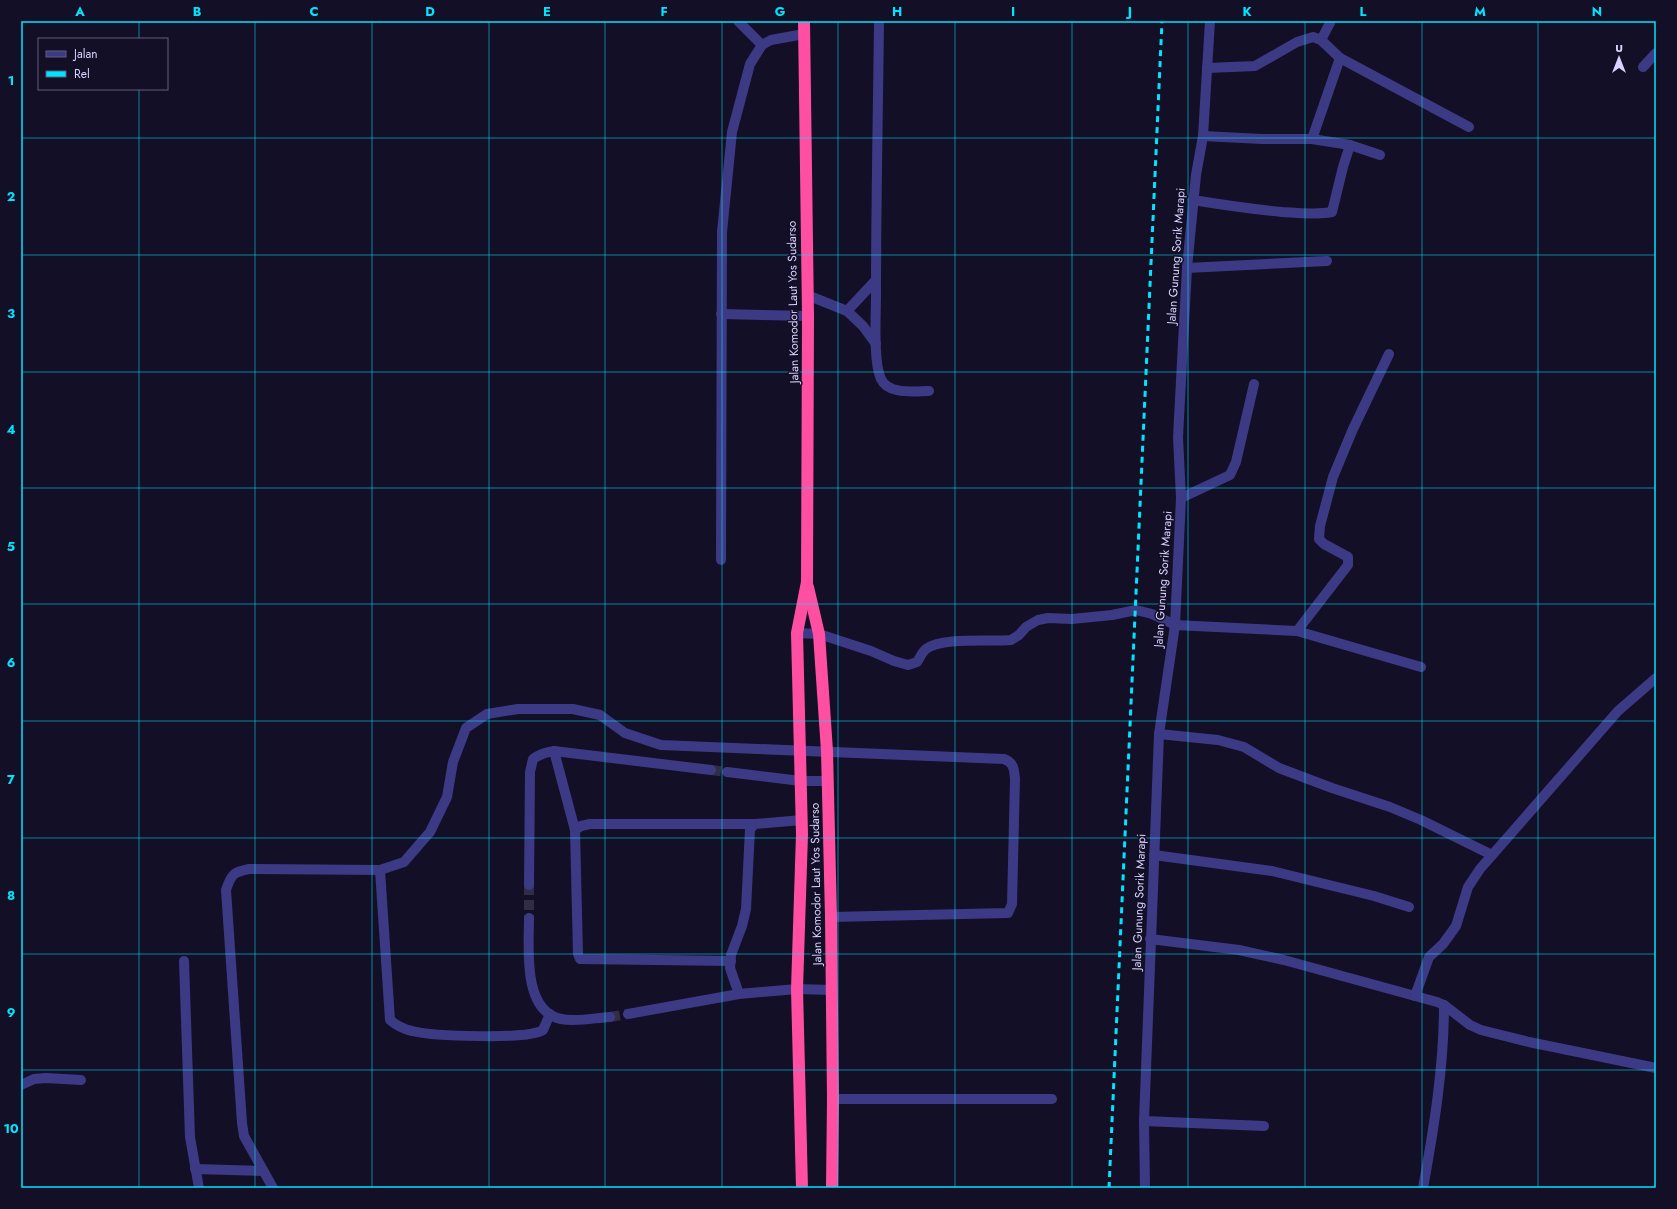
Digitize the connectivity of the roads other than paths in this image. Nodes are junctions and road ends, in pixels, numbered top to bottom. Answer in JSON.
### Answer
{"nodes":[{"id":1,"x":738,"y":21,"type":"edge"},
{"id":2,"x":804,"y":21,"type":"edge"},
{"id":3,"x":879,"y":21,"type":"edge"},
{"id":4,"x":1210,"y":21,"type":"edge"},
{"id":5,"x":1331,"y":21,"type":"edge"},
{"id":6,"x":804,"y":34,"type":"junction"},
{"id":7,"x":1321,"y":40,"type":"junction"},
{"id":8,"x":762,"y":45,"type":"junction"},
{"id":9,"x":1656,"y":53,"type":"edge"},
{"id":10,"x":1340,"y":58,"type":"junction"},
{"id":11,"x":1643,"y":67,"type":"dead end"},
{"id":12,"x":1207,"y":68,"type":"junction"},
{"id":13,"x":1469,"y":127,"type":"dead end"},
{"id":14,"x":1203,"y":136,"type":"junction"},
{"id":15,"x":1312,"y":139,"type":"junction"},
{"id":16,"x":1350,"y":145,"type":"junction"},
{"id":17,"x":1380,"y":155,"type":"dead end"},
{"id":18,"x":1193,"y":200,"type":"junction"},
{"id":19,"x":1327,"y":261,"type":"dead end"},
{"id":20,"x":1187,"y":268,"type":"junction"},
{"id":21,"x":876,"y":280,"type":"junction"},
{"id":22,"x":807,"y":295,"type":"junction"},
{"id":23,"x":847,"y":311,"type":"junction"},
{"id":24,"x":721,"y":314,"type":"junction"},
{"id":25,"x":808,"y":316,"type":"junction"},
{"id":26,"x":876,"y":344,"type":"junction"},
{"id":27,"x":1389,"y":354,"type":"dead end"},
{"id":28,"x":1254,"y":384,"type":"dead end"},
{"id":29,"x":929,"y":391,"type":"dead end"},
{"id":30,"x":1182,"y":498,"type":"junction"},
{"id":31,"x":720,"y":560,"type":"dead end"},
{"id":32,"x":807,"y":582,"type":"junction"},
{"id":33,"x":1175,"y":625,"type":"junction"},
{"id":34,"x":1297,"y":631,"type":"junction"},
{"id":35,"x":797,"y":633,"type":"junction"},
{"id":36,"x":819,"y":634,"type":"junction"},
{"id":37,"x":1421,"y":667,"type":"dead end"},
{"id":38,"x":1656,"y":678,"type":"edge"},
{"id":39,"x":1159,"y":734,"type":"junction"},
{"id":40,"x":554,"y":751,"type":"junction"},
{"id":41,"x":827,"y":751,"type":"junction"},
{"id":42,"x":801,"y":752,"type":"junction"},
{"id":43,"x":711,"y":770,"type":"tunnel mouth"},
{"id":44,"x":727,"y":772,"type":"tunnel mouth"},
{"id":45,"x":801,"y":781,"type":"junction"},
{"id":46,"x":828,"y":781,"type":"junction"},
{"id":47,"x":802,"y":820,"type":"junction"},
{"id":48,"x":755,"y":824,"type":"junction"},
{"id":49,"x":574,"y":830,"type":"junction"},
{"id":50,"x":1154,"y":855,"type":"junction"},
{"id":51,"x":1492,"y":855,"type":"junction"},
{"id":52,"x":380,"y":870,"type":"junction"},
{"id":53,"x":529,"y":885,"type":"tunnel mouth"},
{"id":54,"x":1409,"y":907,"type":"dead end"},
{"id":55,"x":831,"y":917,"type":"junction"},
{"id":56,"x":529,"y":918,"type":"tunnel mouth"},
{"id":57,"x":1150,"y":939,"type":"junction"},
{"id":58,"x":184,"y":961,"type":"dead end"},
{"id":59,"x":731,"y":961,"type":"junction"},
{"id":60,"x":797,"y":989,"type":"junction"},
{"id":61,"x":832,"y":990,"type":"junction"},
{"id":62,"x":739,"y":994,"type":"junction"},
{"id":63,"x":1415,"y":996,"type":"junction"},
{"id":64,"x":1444,"y":1004,"type":"junction"},
{"id":65,"x":550,"y":1014,"type":"junction"},
{"id":66,"x":628,"y":1014,"type":"tunnel mouth"},
{"id":67,"x":610,"y":1017,"type":"tunnel mouth"},
{"id":68,"x":1656,"y":1068,"type":"edge"},
{"id":69,"x":81,"y":1080,"type":"dead end"},
{"id":70,"x":21,"y":1085,"type":"edge"},
{"id":71,"x":833,"y":1099,"type":"junction"},
{"id":72,"x":1052,"y":1099,"type":"dead end"},
{"id":73,"x":1144,"y":1121,"type":"junction"},
{"id":74,"x":1264,"y":1126,"type":"dead end"},
{"id":75,"x":195,"y":1169,"type":"junction"},
{"id":76,"x":263,"y":1171,"type":"junction"},
{"id":77,"x":199,"y":1188,"type":"edge"},
{"id":78,"x":273,"y":1188,"type":"edge"},
{"id":79,"x":802,"y":1188,"type":"edge"},
{"id":80,"x":832,"y":1188,"type":"edge"},
{"id":81,"x":1145,"y":1188,"type":"edge"},
{"id":82,"x":1423,"y":1188,"type":"edge"}],
"edges":[{"from":1,"to":8,"type":"street"},
{"from":2,"to":6,"type":"highway","name":"Jalan Komodor Laut Yos Sudarso"},
{"from":3,"to":21,"type":"street"},
{"from":4,"to":12,"type":"street","name":"Jalan Gunung Sorik Marapi"},
{"from":5,"to":7,"type":"street"},
{"from":6,"to":8,"type":"street"},
{"from":6,"to":22,"type":"highway","name":"Jalan Komodor Laut Yos Sudarso"},
{"from":7,"to":10,"type":"street"},
{"from":7,"to":12,"type":"street"},
{"from":8,"to":24,"type":"street"},
{"from":9,"to":11,"type":"street"},
{"from":10,"to":13,"type":"street"},
{"from":10,"to":15,"type":"street"},
{"from":12,"to":14,"type":"street","name":"Jalan Gunung Sorik Marapi"},
{"from":14,"to":15,"type":"street"},
{"from":14,"to":18,"type":"street","name":"Jalan Gunung Sorik Marapi"},
{"from":15,"to":16,"type":"street"},
{"from":16,"to":17,"type":"street"},
{"from":16,"to":18,"type":"street"},
{"from":18,"to":20,"type":"street","name":"Jalan Gunung Sorik Marapi"},
{"from":19,"to":20,"type":"street"},
{"from":20,"to":30,"type":"street","name":"Jalan Gunung Sorik Marapi"},
{"from":21,"to":23,"type":"street"},
{"from":21,"to":26,"type":"street"},
{"from":22,"to":23,"type":"street"},
{"from":22,"to":25,"type":"highway","name":"Jalan Komodor Laut Yos Sudarso"},
{"from":23,"to":26,"type":"street"},
{"from":24,"to":25,"type":"street"},
{"from":24,"to":31,"type":"street"},
{"from":25,"to":32,"type":"highway","name":"Jalan Komodor Laut Yos Sudarso"},
{"from":26,"to":29,"type":"street"},
{"from":27,"to":34,"type":"street"},
{"from":28,"to":30,"type":"street"},
{"from":30,"to":33,"type":"street","name":"Jalan Gunung Sorik Marapi"},
{"from":32,"to":35,"type":"highway","name":"Jalan Komodor Laut Yos Sudarso"},
{"from":32,"to":36,"type":"highway","name":"Jalan Komodor Laut Yos Sudarso"},
{"from":33,"to":34,"type":"street"},
{"from":33,"to":36,"type":"street"},
{"from":33,"to":39,"type":"street","name":"Jalan Gunung Sorik Marapi"},
{"from":34,"to":37,"type":"street"},
{"from":35,"to":36,"type":"street"},
{"from":35,"to":42,"type":"highway","name":"Jalan Komodor Laut Yos Sudarso"},
{"from":36,"to":41,"type":"highway","name":"Jalan Komodor Laut Yos Sudarso"},
{"from":38,"to":51,"type":"street"},
{"from":39,"to":50,"type":"street","name":"Jalan Gunung Sorik Marapi"},
{"from":39,"to":51,"type":"street"},
{"from":40,"to":43,"type":"street"},
{"from":40,"to":49,"type":"street"},
{"from":40,"to":53,"type":"street"},
{"from":41,"to":42,"type":"street"},
{"from":41,"to":46,"type":"highway","name":"Jalan Komodor Laut Yos Sudarso"},
{"from":41,"to":55,"type":"street"},
{"from":42,"to":45,"type":"highway","name":"Jalan Komodor Laut Yos Sudarso"},
{"from":42,"to":52,"type":"street"},
{"from":44,"to":45,"type":"street"},
{"from":45,"to":46,"type":"street"},
{"from":45,"to":47,"type":"highway","name":"Jalan Komodor Laut Yos Sudarso"},
{"from":46,"to":55,"type":"highway","name":"Jalan Komodor Laut Yos Sudarso"},
{"from":47,"to":48,"type":"street"},
{"from":47,"to":60,"type":"highway","name":"Jalan Komodor Laut Yos Sudarso"},
{"from":48,"to":49,"type":"street"},
{"from":48,"to":59,"type":"street"},
{"from":49,"to":59,"type":"street"},
{"from":50,"to":54,"type":"street"},
{"from":50,"to":57,"type":"street","name":"Jalan Gunung Sorik Marapi"},
{"from":51,"to":63,"type":"street"},
{"from":52,"to":65,"type":"street"},
{"from":52,"to":76,"type":"street"},
{"from":55,"to":61,"type":"highway","name":"Jalan Komodor Laut Yos Sudarso"},
{"from":56,"to":65,"type":"street"},
{"from":57,"to":63,"type":"street"},
{"from":57,"to":73,"type":"street","name":"Jalan Gunung Sorik Marapi"},
{"from":58,"to":75,"type":"street"},
{"from":59,"to":62,"type":"street"},
{"from":60,"to":61,"type":"street"},
{"from":60,"to":62,"type":"street"},
{"from":60,"to":79,"type":"highway","name":"Jalan Komodor Laut Yos Sudarso"},
{"from":61,"to":71,"type":"highway","name":"Jalan Komodor Laut Yos Sudarso"},
{"from":62,"to":66,"type":"street"},
{"from":63,"to":64,"type":"street"},
{"from":64,"to":68,"type":"street"},
{"from":64,"to":82,"type":"street"},
{"from":65,"to":67,"type":"street"},
{"from":69,"to":70,"type":"street"},
{"from":71,"to":72,"type":"street"},
{"from":71,"to":80,"type":"highway","name":"Jalan Komodor Laut Yos Sudarso"},
{"from":73,"to":74,"type":"street"},
{"from":73,"to":81,"type":"street","name":"Jalan Gunung Sorik Marapi"},
{"from":75,"to":76,"type":"street"},
{"from":75,"to":77,"type":"street"},
{"from":76,"to":78,"type":"street"}]}
